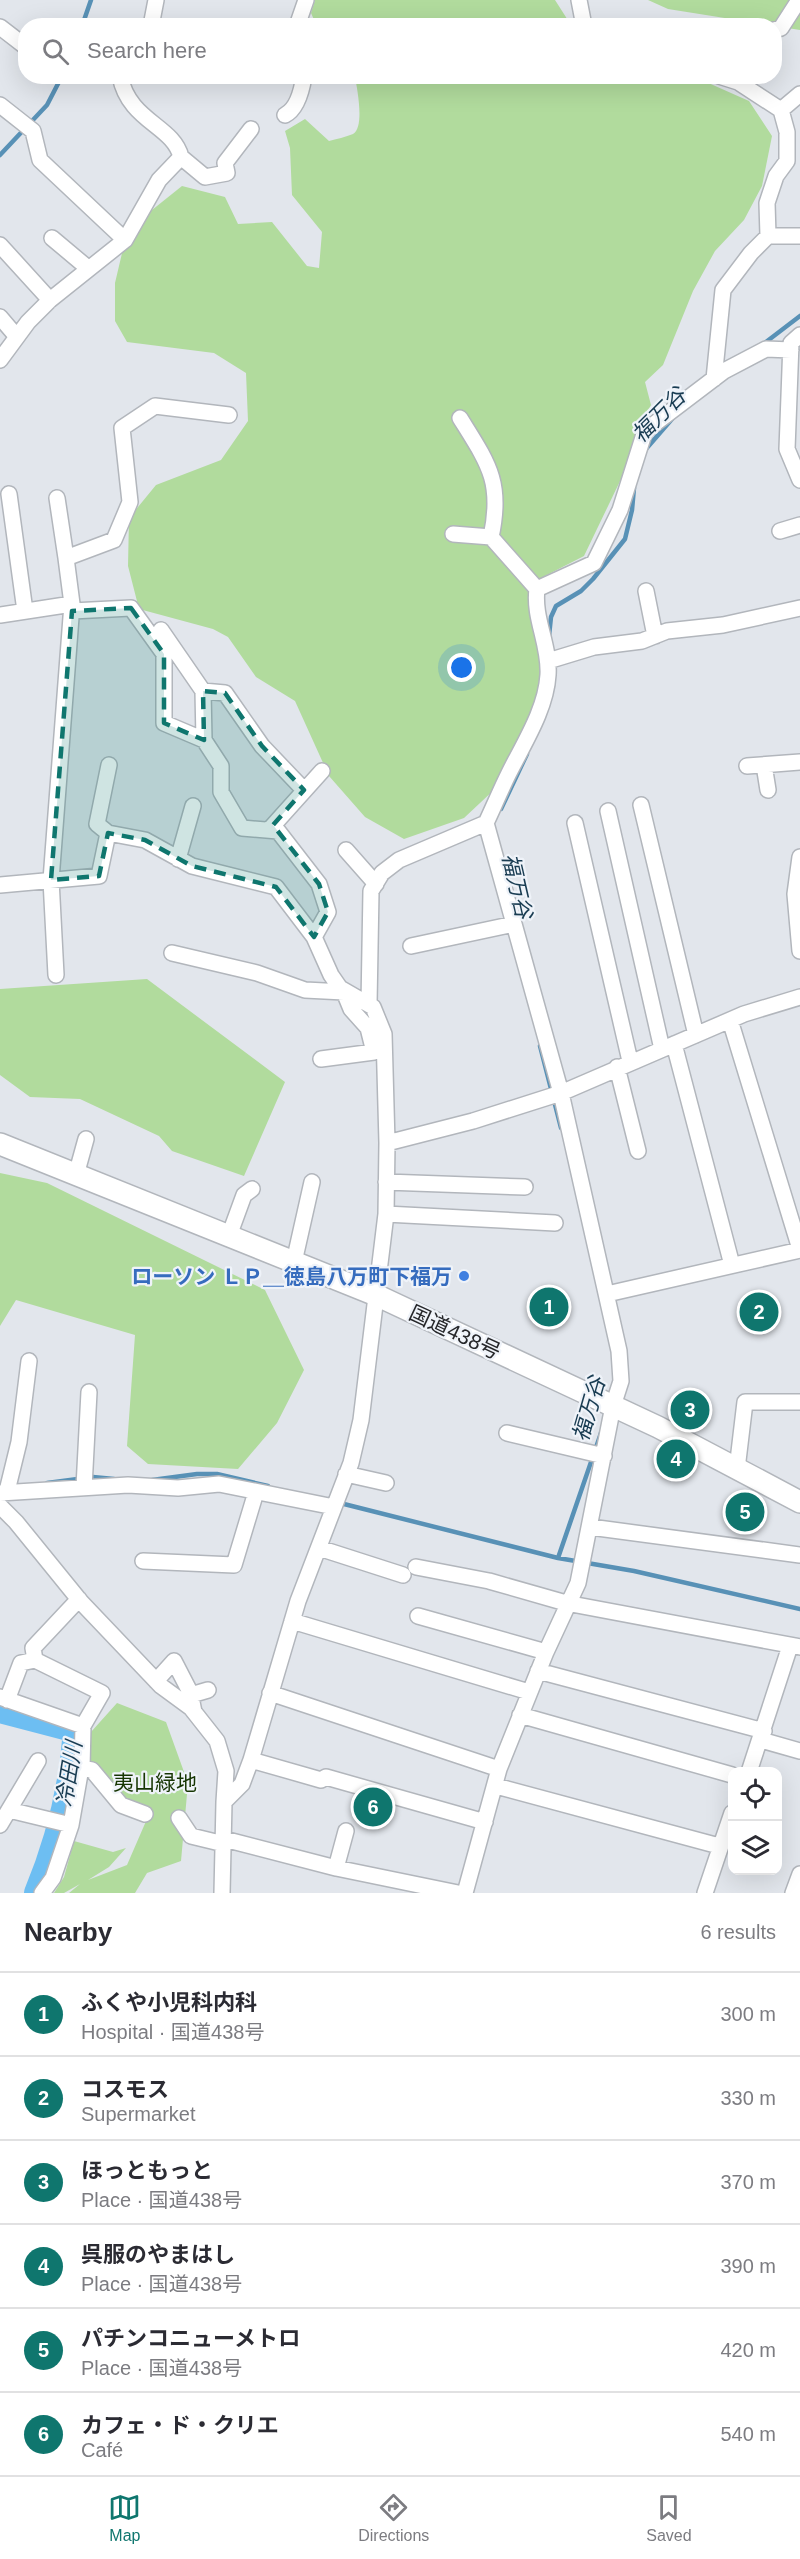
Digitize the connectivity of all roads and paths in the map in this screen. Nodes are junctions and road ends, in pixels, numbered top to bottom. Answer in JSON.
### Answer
{"nodes":[{"id":1,"x":156,"y":0,"type":"edge"},
{"id":2,"x":306,"y":0,"type":"edge"},
{"id":3,"x":579,"y":0,"type":"edge"},
{"id":4,"x":798,"y":0,"type":"edge"},
{"id":5,"x":153,"y":18,"type":"edge"},
{"id":6,"x":300,"y":18,"type":"edge"},
{"id":7,"x":582,"y":18,"type":"edge"},
{"id":8,"x":782,"y":26,"type":"edge"},
{"id":9,"x":0,"y":27,"type":"edge"},
{"id":10,"x":18,"y":41,"type":"edge"},
{"id":11,"x":120,"y":84,"type":"edge"},
{"id":12,"x":303,"y":84,"type":"edge"},
{"id":13,"x":741,"y":84,"type":"edge"},
{"id":14,"x":800,"y":94,"type":"edge"},
{"id":15,"x":0,"y":105,"type":"edge"},
{"id":16,"x":781,"y":110,"type":"junction"},
{"id":17,"x":285,"y":115,"type":"dead end"},
{"id":18,"x":251,"y":129,"type":"dead end"},
{"id":19,"x":794,"y":140,"type":"edge"},
{"id":20,"x":181,"y":157,"type":"junction"},
{"id":21,"x":768,"y":236,"type":"junction"},
{"id":22,"x":800,"y":236,"type":"edge"},
{"id":23,"x":52,"y":238,"type":"dead end"},
{"id":24,"x":125,"y":240,"type":"junction"},
{"id":25,"x":0,"y":245,"type":"edge"},
{"id":26,"x":89,"y":269,"type":"junction"},
{"id":27,"x":50,"y":300,"type":"junction"},
{"id":28,"x":0,"y":317,"type":"edge"},
{"id":29,"x":800,"y":335,"type":"edge"},
{"id":30,"x":17,"y":337,"type":"junction"},
{"id":31,"x":790,"y":350,"type":"junction"},
{"id":32,"x":0,"y":360,"type":"edge"},
{"id":33,"x":714,"y":379,"type":"junction"},
{"id":34,"x":228,"y":415,"type":"dead end"},
{"id":35,"x":460,"y":418,"type":"dead end"},
{"id":36,"x":800,"y":480,"type":"edge"},
{"id":37,"x":9,"y":494,"type":"dead end"},
{"id":38,"x":57,"y":498,"type":"dead end"},
{"id":39,"x":800,"y":525,"type":"edge"},
{"id":40,"x":780,"y":531,"type":"dead end"},
{"id":41,"x":453,"y":534,"type":"dead end"},
{"id":42,"x":491,"y":537,"type":"junction"},
{"id":43,"x":66,"y":558,"type":"junction"},
{"id":44,"x":537,"y":589,"type":"junction"},
{"id":45,"x":646,"y":591,"type":"dead end"},
{"id":46,"x":72,"y":607,"type":"junction"},
{"id":47,"x":800,"y":608,"type":"edge"},
{"id":48,"x":25,"y":611,"type":"junction"},
{"id":49,"x":0,"y":615,"type":"edge"},
{"id":50,"x":161,"y":630,"type":"dead end"},
{"id":51,"x":655,"y":636,"type":"junction"},
{"id":52,"x":548,"y":661,"type":"junction"},
{"id":53,"x":203,"y":691,"type":"junction"},
{"id":54,"x":204,"y":740,"type":"junction"},
{"id":55,"x":800,"y":762,"type":"edge"},
{"id":56,"x":109,"y":765,"type":"dead end"},
{"id":57,"x":764,"y":765,"type":"junction"},
{"id":58,"x":747,"y":766,"type":"dead end"},
{"id":59,"x":322,"y":771,"type":"dead end"},
{"id":60,"x":304,"y":790,"type":"junction"},
{"id":61,"x":768,"y":790,"type":"dead end"},
{"id":62,"x":641,"y":805,"type":"dead end"},
{"id":63,"x":193,"y":806,"type":"dead end"},
{"id":64,"x":608,"y":811,"type":"dead end"},
{"id":65,"x":486,"y":823,"type":"junction"},
{"id":66,"x":575,"y":823,"type":"dead end"},
{"id":67,"x":269,"y":830,"type":"junction"},
{"id":68,"x":108,"y":833,"type":"junction"},
{"id":69,"x":346,"y":850,"type":"dead end"},
{"id":70,"x":800,"y":857,"type":"edge"},
{"id":71,"x":178,"y":859,"type":"junction"},
{"id":72,"x":51,"y":880,"type":"junction"},
{"id":73,"x":376,"y":884,"type":"junction"},
{"id":74,"x":0,"y":885,"type":"edge"},
{"id":75,"x":514,"y":924,"type":"junction"},
{"id":76,"x":314,"y":937,"type":"junction"},
{"id":77,"x":411,"y":946,"type":"dead end"},
{"id":78,"x":800,"y":951,"type":"edge"},
{"id":79,"x":172,"y":953,"type":"dead end"},
{"id":80,"x":56,"y":975,"type":"dead end"},
{"id":81,"x":344,"y":992,"type":"junction"},
{"id":82,"x":800,"y":997,"type":"edge"},
{"id":83,"x":369,"y":1004,"type":"junction"},
{"id":84,"x":730,"y":1020,"type":"junction"},
{"id":85,"x":696,"y":1035,"type":"junction"},
{"id":86,"x":668,"y":1046,"type":"junction"},
{"id":87,"x":321,"y":1059,"type":"dead end"},
{"id":88,"x":624,"y":1064,"type":"junction"},
{"id":89,"x":561,"y":1092,"type":"junction"},
{"id":90,"x":86,"y":1139,"type":"dead end"},
{"id":91,"x":387,"y":1143,"type":"junction"},
{"id":92,"x":0,"y":1144,"type":"edge"},
{"id":93,"x":638,"y":1151,"type":"dead end"},
{"id":94,"x":76,"y":1175,"type":"junction"},
{"id":95,"x":312,"y":1182,"type":"dead end"},
{"id":96,"x":386,"y":1182,"type":"junction"},
{"id":97,"x":525,"y":1187,"type":"dead end"},
{"id":98,"x":252,"y":1189,"type":"dead end"},
{"id":99,"x":386,"y":1214,"type":"junction"},
{"id":100,"x":555,"y":1223,"type":"dead end"},
{"id":101,"x":229,"y":1236,"type":"junction"},
{"id":102,"x":800,"y":1250,"type":"edge"},
{"id":103,"x":294,"y":1262,"type":"junction"},
{"id":104,"x":732,"y":1265,"type":"junction"},
{"id":105,"x":606,"y":1293,"type":"junction"},
{"id":106,"x":376,"y":1295,"type":"junction"},
{"id":107,"x":29,"y":1361,"type":"dead end"},
{"id":108,"x":89,"y":1392,"type":"dead end"},
{"id":109,"x":800,"y":1402,"type":"edge"},
{"id":110,"x":613,"y":1406,"type":"junction"},
{"id":111,"x":507,"y":1433,"type":"dead end"},
{"id":112,"x":604,"y":1456,"type":"junction"},
{"id":113,"x":738,"y":1469,"type":"junction"},
{"id":114,"x":346,"y":1474,"type":"junction"},
{"id":115,"x":386,"y":1483,"type":"dead end"},
{"id":116,"x":84,"y":1487,"type":"junction"},
{"id":117,"x":4,"y":1492,"type":"edge"},
{"id":118,"x":256,"y":1492,"type":"junction"},
{"id":119,"x":800,"y":1502,"type":"edge"},
{"id":120,"x":334,"y":1507,"type":"junction"},
{"id":121,"x":2,"y":1513,"type":"edge"},
{"id":122,"x":590,"y":1527,"type":"junction"},
{"id":123,"x":319,"y":1548,"type":"junction"},
{"id":124,"x":800,"y":1555,"type":"edge"},
{"id":125,"x":143,"y":1561,"type":"dead end"},
{"id":126,"x":79,"y":1599,"type":"junction"},
{"id":127,"x":566,"y":1604,"type":"junction"},
{"id":128,"x":417,"y":1616,"type":"dead end"},
{"id":129,"x":292,"y":1621,"type":"junction"},
{"id":130,"x":795,"y":1647,"type":"edge"},
{"id":131,"x":546,"y":1652,"type":"junction"},
{"id":132,"x":35,"y":1660,"type":"junction"},
{"id":133,"x":538,"y":1671,"type":"junction"},
{"id":134,"x":156,"y":1680,"type":"junction"},
{"id":135,"x":208,"y":1690,"type":"dead end"},
{"id":136,"x":529,"y":1692,"type":"junction"},
{"id":137,"x":270,"y":1693,"type":"junction"},
{"id":138,"x":190,"y":1695,"type":"junction"},
{"id":139,"x":4,"y":1698,"type":"edge"},
{"id":140,"x":194,"y":1712,"type":"junction"},
{"id":141,"x":520,"y":1715,"type":"junction"},
{"id":142,"x":83,"y":1726,"type":"junction"},
{"id":143,"x":762,"y":1736,"type":"junction"},
{"id":144,"x":800,"y":1751,"type":"edge"},
{"id":145,"x":251,"y":1760,"type":"junction"},
{"id":146,"x":38,"y":1761,"type":"dead end"},
{"id":147,"x":751,"y":1767,"type":"edge"},
{"id":148,"x":82,"y":1768,"type":"junction"},
{"id":149,"x":499,"y":1769,"type":"junction"},
{"id":150,"x":728,"y":1774,"type":"edge"},
{"id":151,"x":496,"y":1786,"type":"junction"},
{"id":152,"x":224,"y":1802,"type":"junction"},
{"id":153,"x":9,"y":1810,"type":"junction"},
{"id":154,"x":145,"y":1814,"type":"dead end"},
{"id":155,"x":179,"y":1818,"type":"dead end"},
{"id":156,"x":729,"y":1821,"type":"edge"},
{"id":157,"x":485,"y":1822,"type":"junction"},
{"id":158,"x":0,"y":1825,"type":"edge"},
{"id":159,"x":71,"y":1825,"type":"junction"},
{"id":160,"x":345,"y":1831,"type":"dead end"},
{"id":161,"x":224,"y":1841,"type":"junction"},
{"id":162,"x":719,"y":1846,"type":"junction"},
{"id":163,"x":336,"y":1868,"type":"junction"},
{"id":164,"x":800,"y":1874,"type":"edge"},
{"id":165,"x":42,"y":1893,"type":"edge"},
{"id":166,"x":222,"y":1893,"type":"edge"},
{"id":167,"x":458,"y":1893,"type":"edge"},
{"id":168,"x":465,"y":1893,"type":"edge"},
{"id":169,"x":705,"y":1893,"type":"edge"},
{"id":170,"x":794,"y":1893,"type":"edge"}],
"edges":[{"from":1,"to":5,"type":"street"},
{"from":2,"to":6,"type":"street"},
{"from":3,"to":7,"type":"street"},
{"from":4,"to":8,"type":"street"},
{"from":9,"to":10,"type":"street"},
{"from":11,"to":20,"type":"street"},
{"from":12,"to":17,"type":"street"},
{"from":13,"to":16,"type":"street"},
{"from":14,"to":16,"type":"street"},
{"from":15,"to":24,"type":"street"},
{"from":16,"to":19,"type":"street"},
{"from":18,"to":20,"type":"street"},
{"from":19,"to":21,"type":"street"},
{"from":20,"to":24,"type":"street"},
{"from":21,"to":22,"type":"street"},
{"from":21,"to":33,"type":"street"},
{"from":23,"to":26,"type":"street"},
{"from":24,"to":26,"type":"street"},
{"from":25,"to":27,"type":"street"},
{"from":26,"to":27,"type":"street"},
{"from":27,"to":30,"type":"street"},
{"from":28,"to":30,"type":"street"},
{"from":29,"to":31,"type":"street"},
{"from":30,"to":32,"type":"street"},
{"from":31,"to":33,"type":"street"},
{"from":31,"to":36,"type":"street"},
{"from":33,"to":44,"type":"street"},
{"from":34,"to":43,"type":"street"},
{"from":35,"to":42,"type":"street"},
{"from":37,"to":48,"type":"street"},
{"from":38,"to":43,"type":"street"},
{"from":39,"to":40,"type":"street"},
{"from":41,"to":42,"type":"street"},
{"from":42,"to":44,"type":"street"},
{"from":43,"to":46,"type":"street"},
{"from":44,"to":52,"type":"street"},
{"from":45,"to":51,"type":"street"},
{"from":46,"to":48,"type":"street"},
{"from":46,"to":54,"type":"street"},
{"from":46,"to":72,"type":"street"},
{"from":47,"to":51,"type":"street"},
{"from":48,"to":49,"type":"street"},
{"from":50,"to":53,"type":"street"},
{"from":51,"to":52,"type":"street"},
{"from":52,"to":65,"type":"street"},
{"from":53,"to":54,"type":"street"},
{"from":53,"to":60,"type":"street"},
{"from":54,"to":67,"type":"street"},
{"from":55,"to":57,"type":"street"},
{"from":56,"to":68,"type":"street"},
{"from":57,"to":58,"type":"street"},
{"from":57,"to":61,"type":"street"},
{"from":59,"to":60,"type":"street"},
{"from":60,"to":67,"type":"street"},
{"from":62,"to":85,"type":"street"},
{"from":63,"to":71,"type":"street"},
{"from":64,"to":86,"type":"street"},
{"from":65,"to":73,"type":"street"},
{"from":65,"to":75,"type":"street"},
{"from":66,"to":88,"type":"street"},
{"from":67,"to":76,"type":"street"},
{"from":68,"to":71,"type":"street"},
{"from":68,"to":72,"type":"street"},
{"from":69,"to":73,"type":"street"},
{"from":70,"to":78,"type":"street"},
{"from":71,"to":76,"type":"street"},
{"from":72,"to":74,"type":"street"},
{"from":72,"to":80,"type":"street"},
{"from":73,"to":83,"type":"street"},
{"from":75,"to":77,"type":"street"},
{"from":75,"to":89,"type":"street"},
{"from":76,"to":81,"type":"street"},
{"from":79,"to":81,"type":"street"},
{"from":81,"to":83,"type":"street"},
{"from":81,"to":87,"type":"street"},
{"from":82,"to":84,"type":"street"},
{"from":83,"to":91,"type":"street"},
{"from":84,"to":85,"type":"street"},
{"from":84,"to":102,"type":"street"},
{"from":85,"to":86,"type":"street"},
{"from":86,"to":88,"type":"street"},
{"from":86,"to":104,"type":"street"},
{"from":88,"to":89,"type":"street"},
{"from":88,"to":93,"type":"street"},
{"from":89,"to":91,"type":"street"},
{"from":89,"to":105,"type":"street"},
{"from":90,"to":94,"type":"street"},
{"from":91,"to":96,"type":"street"},
{"from":92,"to":94,"type":"highway","name":"国道438号"},
{"from":94,"to":101,"type":"highway","name":"国道438号"},
{"from":95,"to":103,"type":"street"},
{"from":96,"to":97,"type":"street"},
{"from":96,"to":99,"type":"street"},
{"from":98,"to":101,"type":"street"},
{"from":99,"to":100,"type":"street"},
{"from":99,"to":106,"type":"street"},
{"from":101,"to":103,"type":"highway","name":"国道438号"},
{"from":102,"to":104,"type":"street"},
{"from":103,"to":106,"type":"highway","name":"国道438号"},
{"from":104,"to":105,"type":"street"},
{"from":105,"to":110,"type":"street"},
{"from":106,"to":110,"type":"highway","name":"国道438号"},
{"from":106,"to":114,"type":"street"},
{"from":107,"to":117,"type":"street"},
{"from":108,"to":116,"type":"street"},
{"from":109,"to":113,"type":"street"},
{"from":110,"to":112,"type":"street"},
{"from":110,"to":113,"type":"highway","name":"国道438号"},
{"from":111,"to":112,"type":"street"},
{"from":112,"to":122,"type":"street"},
{"from":113,"to":119,"type":"highway","name":"国道438号"},
{"from":114,"to":115,"type":"street"},
{"from":114,"to":120,"type":"street"},
{"from":116,"to":117,"type":"street"},
{"from":116,"to":118,"type":"street"},
{"from":118,"to":120,"type":"street"},
{"from":118,"to":125,"type":"street"},
{"from":120,"to":123,"type":"street"},
{"from":121,"to":126,"type":"street"},
{"from":122,"to":124,"type":"street"},
{"from":122,"to":127,"type":"street"},
{"from":123,"to":127,"type":"street"},
{"from":123,"to":129,"type":"street"},
{"from":126,"to":132,"type":"street"},
{"from":126,"to":134,"type":"street"},
{"from":127,"to":130,"type":"street"},
{"from":127,"to":131,"type":"street"},
{"from":128,"to":131,"type":"street"},
{"from":129,"to":136,"type":"street"},
{"from":129,"to":137,"type":"street"},
{"from":130,"to":143,"type":"street"},
{"from":131,"to":133,"type":"street"},
{"from":132,"to":139,"type":"street"},
{"from":132,"to":142,"type":"street"},
{"from":133,"to":136,"type":"street"},
{"from":133,"to":143,"type":"street"},
{"from":134,"to":138,"type":"street"},
{"from":134,"to":140,"type":"street"},
{"from":135,"to":138,"type":"street"},
{"from":136,"to":141,"type":"street"},
{"from":137,"to":145,"type":"street"},
{"from":137,"to":149,"type":"street"},
{"from":138,"to":140,"type":"street"},
{"from":139,"to":142,"type":"street"},
{"from":140,"to":152,"type":"street"},
{"from":141,"to":149,"type":"street"},
{"from":141,"to":150,"type":"street"},
{"from":142,"to":148,"type":"street"},
{"from":143,"to":144,"type":"street"},
{"from":143,"to":147,"type":"street"},
{"from":145,"to":152,"type":"street"},
{"from":145,"to":157,"type":"street"},
{"from":146,"to":153,"type":"street"},
{"from":148,"to":154,"type":"street"},
{"from":148,"to":159,"type":"street"},
{"from":149,"to":151,"type":"street"},
{"from":151,"to":157,"type":"street"},
{"from":151,"to":162,"type":"street"},
{"from":152,"to":161,"type":"street"},
{"from":153,"to":158,"type":"street"},
{"from":153,"to":159,"type":"street"},
{"from":155,"to":161,"type":"street"},
{"from":156,"to":162,"type":"street"},
{"from":157,"to":168,"type":"street"},
{"from":159,"to":165,"type":"street"},
{"from":160,"to":163,"type":"street"},
{"from":161,"to":163,"type":"street"},
{"from":161,"to":166,"type":"street"},
{"from":162,"to":169,"type":"street"},
{"from":163,"to":167,"type":"street"},
{"from":164,"to":170,"type":"street"}]}
